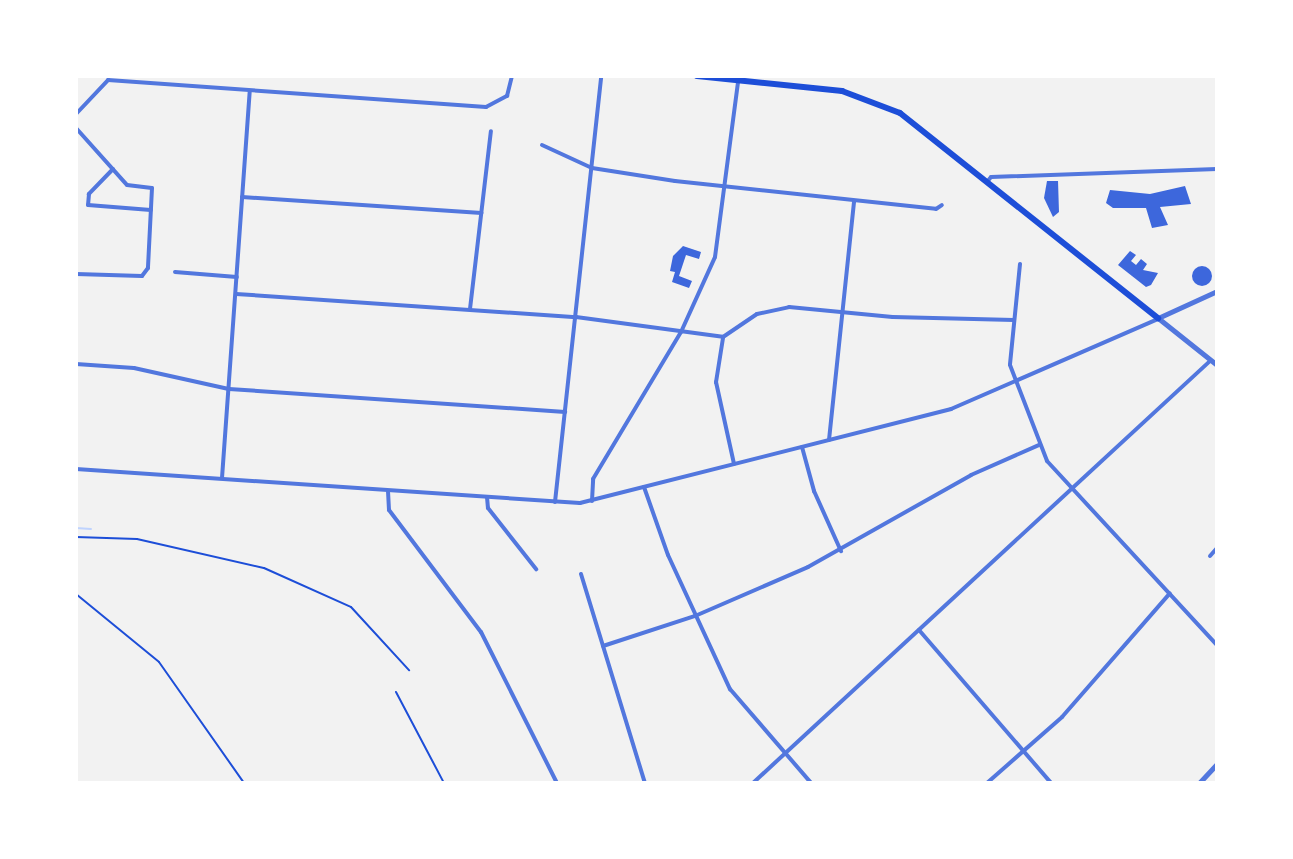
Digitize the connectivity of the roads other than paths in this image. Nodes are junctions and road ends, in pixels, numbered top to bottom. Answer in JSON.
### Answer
{"nodes":[{"id":1,"x":512,"y":76,"type":"edge"},
{"id":2,"x":601,"y":76,"type":"edge"},
{"id":3,"x":697,"y":76,"type":"edge"},
{"id":4,"x":777,"y":76,"type":"edge"},
{"id":5,"x":107,"y":78,"type":"edge"},
{"id":6,"x":738,"y":83,"type":"junction"},
{"id":7,"x":777,"y":85,"type":"junction"},
{"id":8,"x":250,"y":92,"type":"junction"},
{"id":9,"x":76,"y":114,"type":"edge"},
{"id":10,"x":76,"y":128,"type":"edge"},
{"id":11,"x":491,"y":131,"type":"dead end"},
{"id":12,"x":542,"y":145,"type":"dead end"},
{"id":13,"x":592,"y":168,"type":"junction"},
{"id":14,"x":113,"y":169,"type":"junction"},
{"id":15,"x":1217,"y":169,"type":"edge"},
{"id":16,"x":987,"y":182,"type":"junction"},
{"id":17,"x":727,"y":187,"type":"junction"},
{"id":18,"x":242,"y":197,"type":"junction"},
{"id":19,"x":854,"y":201,"type":"junction"},
{"id":20,"x":942,"y":205,"type":"dead end"},
{"id":21,"x":151,"y":210,"type":"junction"},
{"id":22,"x":481,"y":213,"type":"junction"},
{"id":23,"x":1020,"y":264,"type":"dead end"},
{"id":24,"x":175,"y":272,"type":"dead end"},
{"id":25,"x":76,"y":274,"type":"edge"},
{"id":26,"x":237,"y":277,"type":"junction"},
{"id":27,"x":1217,"y":291,"type":"edge"},
{"id":28,"x":236,"y":294,"type":"junction"},
{"id":29,"x":470,"y":309,"type":"junction"},
{"id":30,"x":840,"y":313,"type":"junction"},
{"id":31,"x":576,"y":317,"type":"junction"},
{"id":32,"x":1158,"y":318,"type":"junction"},
{"id":33,"x":1014,"y":320,"type":"junction"},
{"id":34,"x":681,"y":332,"type":"junction"},
{"id":35,"x":723,"y":337,"type":"junction"},
{"id":36,"x":1214,"y":362,"type":"edge"},
{"id":37,"x":76,"y":364,"type":"edge"},
{"id":38,"x":1013,"y":382,"type":"junction"},
{"id":39,"x":229,"y":389,"type":"junction"},
{"id":40,"x":565,"y":412,"type":"junction"},
{"id":41,"x":829,"y":440,"type":"junction"},
{"id":42,"x":1039,"y":445,"type":"junction"},
{"id":43,"x":802,"y":447,"type":"junction"},
{"id":44,"x":734,"y":464,"type":"junction"},
{"id":45,"x":76,"y":469,"type":"edge"},
{"id":46,"x":222,"y":478,"type":"junction"},
{"id":47,"x":644,"y":487,"type":"junction"},
{"id":48,"x":1072,"y":488,"type":"junction"},
{"id":49,"x":388,"y":491,"type":"junction"},
{"id":50,"x":487,"y":497,"type":"junction"},
{"id":51,"x":592,"y":501,"type":"junction"},
{"id":52,"x":555,"y":502,"type":"junction"},
{"id":53,"x":1217,"y":548,"type":"edge"},
{"id":54,"x":841,"y":551,"type":"junction"},
{"id":55,"x":1210,"y":556,"type":"dead end"},
{"id":56,"x":536,"y":569,"type":"dead end"},
{"id":57,"x":581,"y":574,"type":"dead end"},
{"id":58,"x":1170,"y":593,"type":"junction"},
{"id":59,"x":695,"y":616,"type":"junction"},
{"id":60,"x":919,"y":630,"type":"junction"},
{"id":61,"x":1217,"y":645,"type":"edge"},
{"id":62,"x":603,"y":646,"type":"junction"},
{"id":63,"x":1027,"y":750,"type":"junction"},
{"id":64,"x":785,"y":753,"type":"junction"},
{"id":65,"x":1217,"y":764,"type":"edge"},
{"id":66,"x":557,"y":783,"type":"edge"},
{"id":67,"x":645,"y":783,"type":"edge"},
{"id":68,"x":753,"y":783,"type":"edge"},
{"id":69,"x":811,"y":783,"type":"edge"},
{"id":70,"x":987,"y":783,"type":"edge"},
{"id":71,"x":1051,"y":783,"type":"edge"},
{"id":72,"x":1199,"y":783,"type":"edge"}],
"edges":[{"from":1,"to":8,"type":"street"},
{"from":2,"to":13,"type":"street"},
{"from":3,"to":6,"type":"main road"},
{"from":4,"to":7,"type":"street"},
{"from":5,"to":8,"type":"street"},
{"from":5,"to":9,"type":"street"},
{"from":6,"to":7,"type":"main road"},
{"from":6,"to":17,"type":"street"},
{"from":7,"to":16,"type":"main road"},
{"from":8,"to":18,"type":"street"},
{"from":10,"to":14,"type":"street"},
{"from":11,"to":22,"type":"street"},
{"from":12,"to":13,"type":"street"},
{"from":13,"to":17,"type":"street"},
{"from":13,"to":31,"type":"street"},
{"from":14,"to":21,"type":"street"},
{"from":14,"to":21,"type":"street"},
{"from":15,"to":16,"type":"street"},
{"from":16,"to":32,"type":"main road"},
{"from":17,"to":19,"type":"street"},
{"from":17,"to":34,"type":"street"},
{"from":18,"to":22,"type":"street"},
{"from":18,"to":26,"type":"street"},
{"from":19,"to":20,"type":"street"},
{"from":19,"to":30,"type":"street"},
{"from":21,"to":25,"type":"street"},
{"from":22,"to":29,"type":"street"},
{"from":23,"to":33,"type":"street"},
{"from":24,"to":26,"type":"street"},
{"from":26,"to":28,"type":"street"},
{"from":27,"to":32,"type":"street"},
{"from":28,"to":29,"type":"street"},
{"from":28,"to":39,"type":"street"},
{"from":29,"to":31,"type":"street"},
{"from":30,"to":33,"type":"street"},
{"from":30,"to":35,"type":"street"},
{"from":30,"to":41,"type":"street"},
{"from":31,"to":34,"type":"street"},
{"from":31,"to":40,"type":"street"},
{"from":32,"to":36,"type":"street"},
{"from":32,"to":38,"type":"street"},
{"from":33,"to":38,"type":"street"},
{"from":34,"to":35,"type":"street"},
{"from":34,"to":51,"type":"street"},
{"from":35,"to":44,"type":"street"},
{"from":36,"to":48,"type":"street"},
{"from":37,"to":39,"type":"street"},
{"from":38,"to":41,"type":"street"},
{"from":38,"to":42,"type":"street"},
{"from":39,"to":40,"type":"street"},
{"from":39,"to":46,"type":"street"},
{"from":40,"to":52,"type":"street"},
{"from":41,"to":43,"type":"street"},
{"from":42,"to":48,"type":"street"},
{"from":42,"to":54,"type":"street"},
{"from":43,"to":44,"type":"street"},
{"from":43,"to":54,"type":"street"},
{"from":44,"to":47,"type":"street"},
{"from":45,"to":46,"type":"street"},
{"from":46,"to":49,"type":"street"},
{"from":47,"to":51,"type":"street"},
{"from":47,"to":59,"type":"street"},
{"from":48,"to":58,"type":"street"},
{"from":48,"to":60,"type":"street"},
{"from":49,"to":50,"type":"street"},
{"from":49,"to":66,"type":"street"},
{"from":50,"to":52,"type":"street"},
{"from":50,"to":56,"type":"street"},
{"from":51,"to":52,"type":"street"},
{"from":53,"to":55,"type":"street"},
{"from":54,"to":59,"type":"street"},
{"from":57,"to":62,"type":"street"},
{"from":58,"to":61,"type":"street"},
{"from":58,"to":63,"type":"street"},
{"from":59,"to":62,"type":"street"},
{"from":59,"to":64,"type":"street"},
{"from":60,"to":63,"type":"street"},
{"from":60,"to":64,"type":"street"},
{"from":62,"to":67,"type":"street"},
{"from":63,"to":70,"type":"street"},
{"from":63,"to":71,"type":"street"},
{"from":64,"to":68,"type":"street"},
{"from":64,"to":69,"type":"street"},
{"from":65,"to":72,"type":"street"}]}
